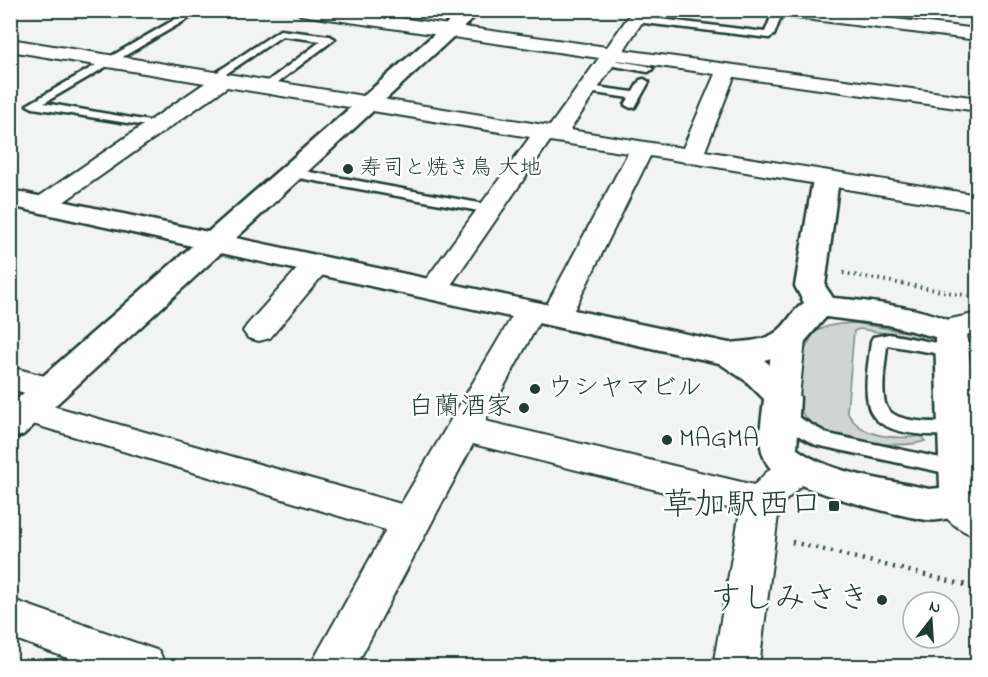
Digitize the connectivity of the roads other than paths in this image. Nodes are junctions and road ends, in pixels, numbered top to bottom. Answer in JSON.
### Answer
{"nodes":[{"id":1,"x":199,"y":10,"type":"edge"},
{"id":2,"x":301,"y":10,"type":"edge"},
{"id":3,"x":473,"y":10,"type":"edge"},
{"id":4,"x":772,"y":10,"type":"edge"},
{"id":5,"x":778,"y":11,"type":"edge"},
{"id":6,"x":639,"y":15,"type":"edge"},
{"id":7,"x":450,"y":31,"type":"junction"},
{"id":8,"x":978,"y":35,"type":"edge"},
{"id":9,"x":17,"y":51,"type":"edge"},
{"id":10,"x":610,"y":58,"type":"junction"},
{"id":11,"x":109,"y":61,"type":"junction"},
{"id":12,"x":648,"y":69,"type":"dead end"},
{"id":13,"x":727,"y":70,"type":"junction"},
{"id":14,"x":218,"y":79,"type":"junction"},
{"id":15,"x":644,"y":82,"type":"dead end"},
{"id":16,"x":265,"y":87,"type":"junction"},
{"id":17,"x":588,"y":89,"type":"junction"},
{"id":18,"x":369,"y":104,"type":"junction"},
{"id":19,"x":978,"y":105,"type":"edge"},
{"id":20,"x":155,"y":126,"type":"junction"},
{"id":21,"x":549,"y":134,"type":"junction"},
{"id":22,"x":642,"y":149,"type":"junction"},
{"id":23,"x":691,"y":157,"type":"junction"},
{"id":24,"x":293,"y":173,"type":"junction"},
{"id":25,"x":826,"y":179,"type":"junction"},
{"id":26,"x":10,"y":198,"type":"edge"},
{"id":27,"x":978,"y":203,"type":"edge"},
{"id":28,"x":43,"y":205,"type":"junction"},
{"id":29,"x":490,"y":209,"type":"junction"},
{"id":30,"x":215,"y":242,"type":"junction"},
{"id":31,"x":317,"y":264,"type":"junction"},
{"id":32,"x":434,"y":289,"type":"junction"},
{"id":33,"x":822,"y":307,"type":"junction"},
{"id":34,"x":543,"y":313,"type":"junction"},
{"id":35,"x":259,"y":331,"type":"dead end"},
{"id":36,"x":959,"y":334,"type":"edge"},
{"id":37,"x":789,"y":340,"type":"junction"},
{"id":38,"x":729,"y":354,"type":"junction"},
{"id":39,"x":10,"y":378,"type":"edge"},
{"id":40,"x":781,"y":405,"type":"junction"},
{"id":41,"x":30,"y":409,"type":"edge"},
{"id":42,"x":464,"y":429,"type":"junction"},
{"id":43,"x":958,"y":429,"type":"junction"},
{"id":44,"x":796,"y":468,"type":"junction"},
{"id":45,"x":963,"y":498,"type":"edge"},
{"id":46,"x":761,"y":501,"type":"junction"},
{"id":47,"x":411,"y":522,"type":"junction"},
{"id":48,"x":10,"y":618,"type":"edge"},
{"id":49,"x":143,"y":666,"type":"edge"},
{"id":50,"x":333,"y":666,"type":"edge"},
{"id":51,"x":736,"y":666,"type":"edge"}],
"edges":[{"from":1,"to":11,"type":"lane"},
{"from":2,"to":7,"type":"street"},
{"from":3,"to":7,"type":"street"},
{"from":4,"to":5,"type":"street"},
{"from":5,"to":6,"type":"lane"},
{"from":5,"to":8,"type":"street"},
{"from":6,"to":10,"type":"street"},
{"from":7,"to":10,"type":"street"},
{"from":7,"to":18,"type":"street"},
{"from":9,"to":11,"type":"street"},
{"from":10,"to":12,"type":"lane"},
{"from":10,"to":13,"type":"street"},
{"from":10,"to":17,"type":"street"},
{"from":11,"to":14,"type":"street"},
{"from":11,"to":20,"type":"lane"},
{"from":13,"to":19,"type":"street"},
{"from":13,"to":23,"type":"street"},
{"from":14,"to":16,"type":"street"},
{"from":14,"to":16,"type":"lane"},
{"from":14,"to":20,"type":"street"},
{"from":15,"to":17,"type":"lane"},
{"from":16,"to":18,"type":"street"},
{"from":17,"to":21,"type":"street"},
{"from":18,"to":21,"type":"street"},
{"from":18,"to":24,"type":"street"},
{"from":20,"to":28,"type":"street"},
{"from":21,"to":22,"type":"street"},
{"from":21,"to":29,"type":"street"},
{"from":22,"to":23,"type":"street"},
{"from":22,"to":34,"type":"street"},
{"from":23,"to":25,"type":"street"},
{"from":24,"to":29,"type":"lane"},
{"from":24,"to":30,"type":"street"},
{"from":25,"to":27,"type":"street"},
{"from":25,"to":33,"type":"street"},
{"from":26,"to":28,"type":"street"},
{"from":28,"to":30,"type":"street"},
{"from":29,"to":32,"type":"street"},
{"from":30,"to":31,"type":"street"},
{"from":30,"to":41,"type":"street"},
{"from":31,"to":32,"type":"street"},
{"from":31,"to":35,"type":"street"},
{"from":32,"to":34,"type":"street"},
{"from":33,"to":36,"type":"street"},
{"from":33,"to":37,"type":"street"},
{"from":34,"to":38,"type":"street"},
{"from":34,"to":42,"type":"street"},
{"from":36,"to":43,"type":"street"},
{"from":36,"to":43,"type":"lane"},
{"from":37,"to":38,"type":"street"},
{"from":37,"to":40,"type":"street"},
{"from":38,"to":40,"type":"street"},
{"from":39,"to":41,"type":"street"},
{"from":40,"to":44,"type":"street"},
{"from":40,"to":45,"type":"lane"},
{"from":41,"to":47,"type":"street"},
{"from":42,"to":46,"type":"street"},
{"from":42,"to":47,"type":"street"},
{"from":43,"to":45,"type":"street"},
{"from":44,"to":45,"type":"street"},
{"from":44,"to":46,"type":"street"},
{"from":46,"to":51,"type":"street"},
{"from":47,"to":50,"type":"street"},
{"from":48,"to":49,"type":"street"}]}
